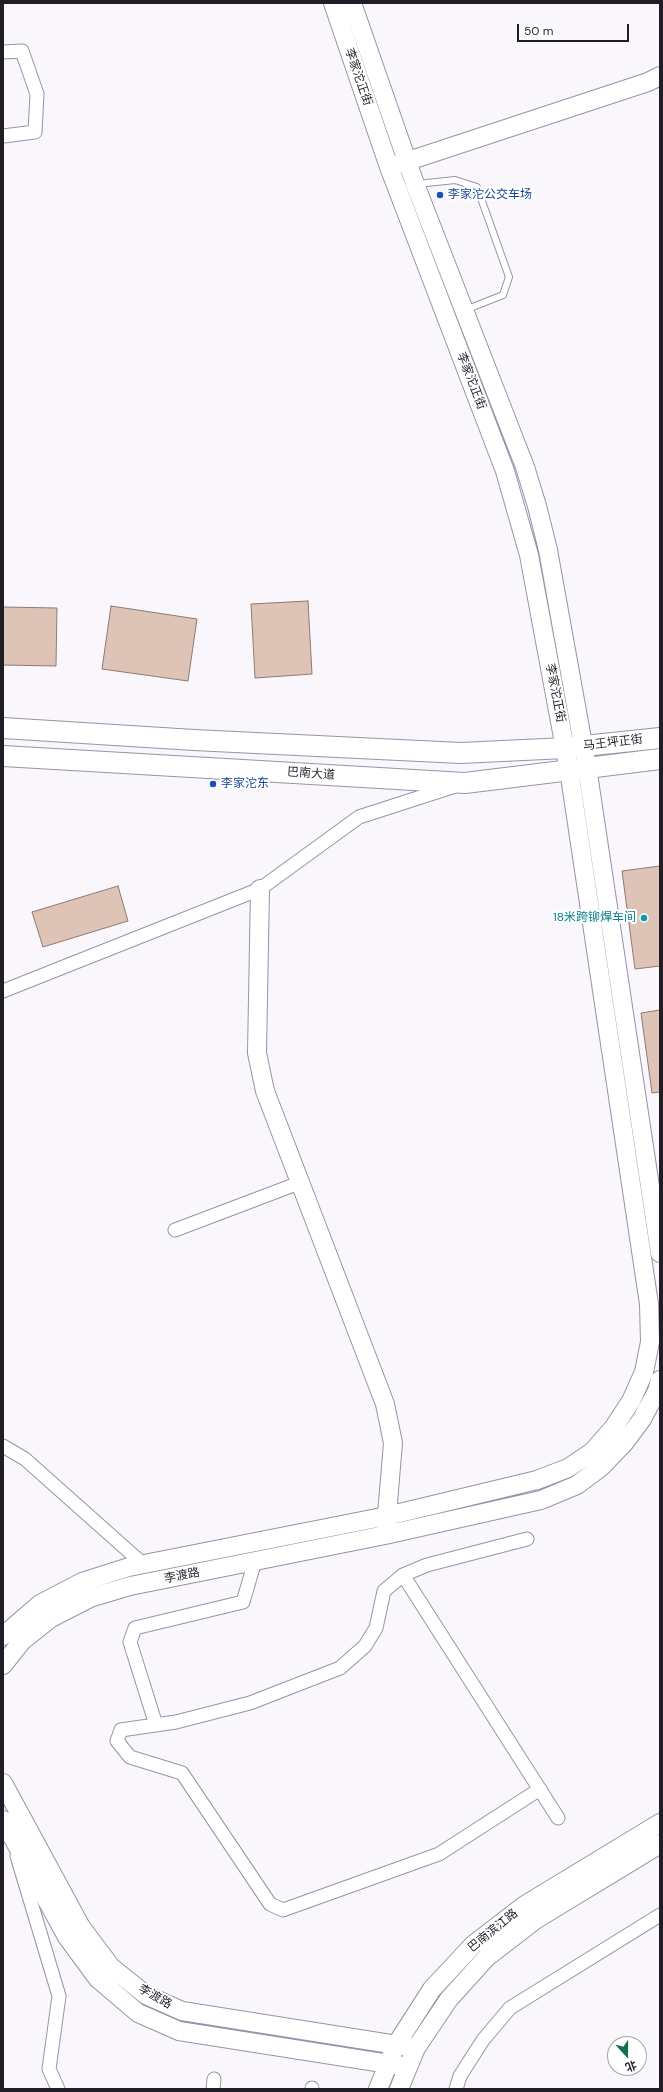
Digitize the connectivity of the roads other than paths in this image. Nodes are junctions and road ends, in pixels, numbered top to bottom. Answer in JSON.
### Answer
{"nodes":[{"id":1,"x":333,"y":3,"type":"edge"},
{"id":2,"x":352,"y":3,"type":"edge"},
{"id":3,"x":3,"y":52,"type":"edge"},
{"id":4,"x":660,"y":76,"type":"edge"},
{"id":5,"x":3,"y":136,"type":"edge"},
{"id":6,"x":407,"y":161,"type":"junction"},
{"id":7,"x":389,"y":167,"type":"junction"},
{"id":8,"x":415,"y":184,"type":"junction"},
{"id":9,"x":456,"y":314,"type":"junction"},
{"id":10,"x":3,"y":728,"type":"edge"},
{"id":11,"x":660,"y":738,"type":"edge"},
{"id":12,"x":574,"y":747,"type":"junction"},
{"id":13,"x":3,"y":756,"type":"edge"},
{"id":14,"x":660,"y":759,"type":"edge"},
{"id":15,"x":578,"y":768,"type":"junction"},
{"id":16,"x":465,"y":783,"type":"junction"},
{"id":17,"x":260,"y":889,"type":"junction"},
{"id":18,"x":3,"y":990,"type":"edge"},
{"id":19,"x":299,"y":1183,"type":"junction"},
{"id":20,"x":175,"y":1230,"type":"dead end"},
{"id":21,"x":660,"y":1253,"type":"edge"},
{"id":22,"x":660,"y":1380,"type":"edge"},
{"id":23,"x":3,"y":1446,"type":"edge"},
{"id":24,"x":387,"y":1516,"type":"junction"},
{"id":25,"x":385,"y":1535,"type":"junction"},
{"id":26,"x":527,"y":1539,"type":"dead end"},
{"id":27,"x":255,"y":1561,"type":"junction"},
{"id":28,"x":143,"y":1564,"type":"junction"},
{"id":29,"x":403,"y":1575,"type":"junction"},
{"id":30,"x":3,"y":1636,"type":"edge"},
{"id":31,"x":3,"y":1665,"type":"edge"},
{"id":32,"x":156,"y":1725,"type":"junction"},
{"id":33,"x":3,"y":1783,"type":"edge"},
{"id":34,"x":540,"y":1789,"type":"junction"},
{"id":35,"x":558,"y":1818,"type":"dead end"},
{"id":36,"x":660,"y":1823,"type":"edge"},
{"id":37,"x":6,"y":1826,"type":"edge"},
{"id":38,"x":660,"y":1844,"type":"edge"},
{"id":39,"x":660,"y":1915,"type":"edge"},
{"id":40,"x":396,"y":2045,"type":"junction"},
{"id":41,"x":416,"y":2048,"type":"junction"},
{"id":42,"x":388,"y":2064,"type":"junction"},
{"id":43,"x":408,"y":2067,"type":"junction"},
{"id":44,"x":58,"y":2089,"type":"edge"},
{"id":45,"x":378,"y":2089,"type":"edge"},
{"id":46,"x":399,"y":2089,"type":"edge"},
{"id":47,"x":456,"y":2089,"type":"edge"}],
"edges":[{"from":1,"to":7,"type":"main road","name":"李家沱正街"},
{"from":2,"to":6,"type":"main road","name":"李家沱正街"},
{"from":3,"to":5,"type":"street"},
{"from":4,"to":6,"type":"main road"},
{"from":6,"to":7,"type":"main road"},
{"from":6,"to":8,"type":"main road","name":"李家沱正街"},
{"from":7,"to":9,"type":"main road","name":"李家沱正街"},
{"from":8,"to":9,"type":"main road","name":"李家沱正街"},
{"from":8,"to":9,"type":"lane"},
{"from":9,"to":12,"type":"main road","name":"李家沱正街"},
{"from":10,"to":12,"type":"main road"},
{"from":11,"to":12,"type":"main road","name":"马王坪正街"},
{"from":12,"to":15,"type":"main road","name":"李家沱正街"},
{"from":13,"to":16,"type":"main road","name":"巴南大道"},
{"from":14,"to":15,"type":"main road","name":"马王坪正街"},
{"from":15,"to":16,"type":"main road","name":"巴南大道"},
{"from":15,"to":21,"type":"main road"},
{"from":15,"to":24,"type":"main road","name":"李渡路"},
{"from":16,"to":17,"type":"street"},
{"from":17,"to":18,"type":"street"},
{"from":17,"to":19,"type":"main road"},
{"from":19,"to":20,"type":"street"},
{"from":19,"to":24,"type":"main road"},
{"from":22,"to":25,"type":"main road","name":"李渡路"},
{"from":23,"to":28,"type":"street"},
{"from":24,"to":25,"type":"main road"},
{"from":24,"to":28,"type":"main road","name":"李渡路"},
{"from":25,"to":27,"type":"main road","name":"李渡路"},
{"from":26,"to":29,"type":"street"},
{"from":27,"to":31,"type":"main road","name":"李渡路"},
{"from":27,"to":32,"type":"street"},
{"from":28,"to":30,"type":"main road","name":"李渡路"},
{"from":29,"to":32,"type":"street"},
{"from":29,"to":34,"type":"street"},
{"from":32,"to":34,"type":"street"},
{"from":33,"to":40,"type":"main road","name":"李渡路"},
{"from":34,"to":35,"type":"street"},
{"from":36,"to":40,"type":"main road","name":"巴南滨江路"},
{"from":37,"to":42,"type":"main road","name":"李渡路"},
{"from":37,"to":44,"type":"street"},
{"from":38,"to":41,"type":"main road","name":"巴南滨江路"},
{"from":39,"to":47,"type":"street"},
{"from":40,"to":41,"type":"main road","name":"李渡路"},
{"from":40,"to":42,"type":"main road","name":"巴南滨江路"},
{"from":41,"to":43,"type":"main road","name":"巴南滨江路"},
{"from":42,"to":43,"type":"main road","name":"李渡路"},
{"from":42,"to":45,"type":"main road","name":"巴南滨江路"},
{"from":43,"to":46,"type":"main road","name":"巴南滨江路"}]}
